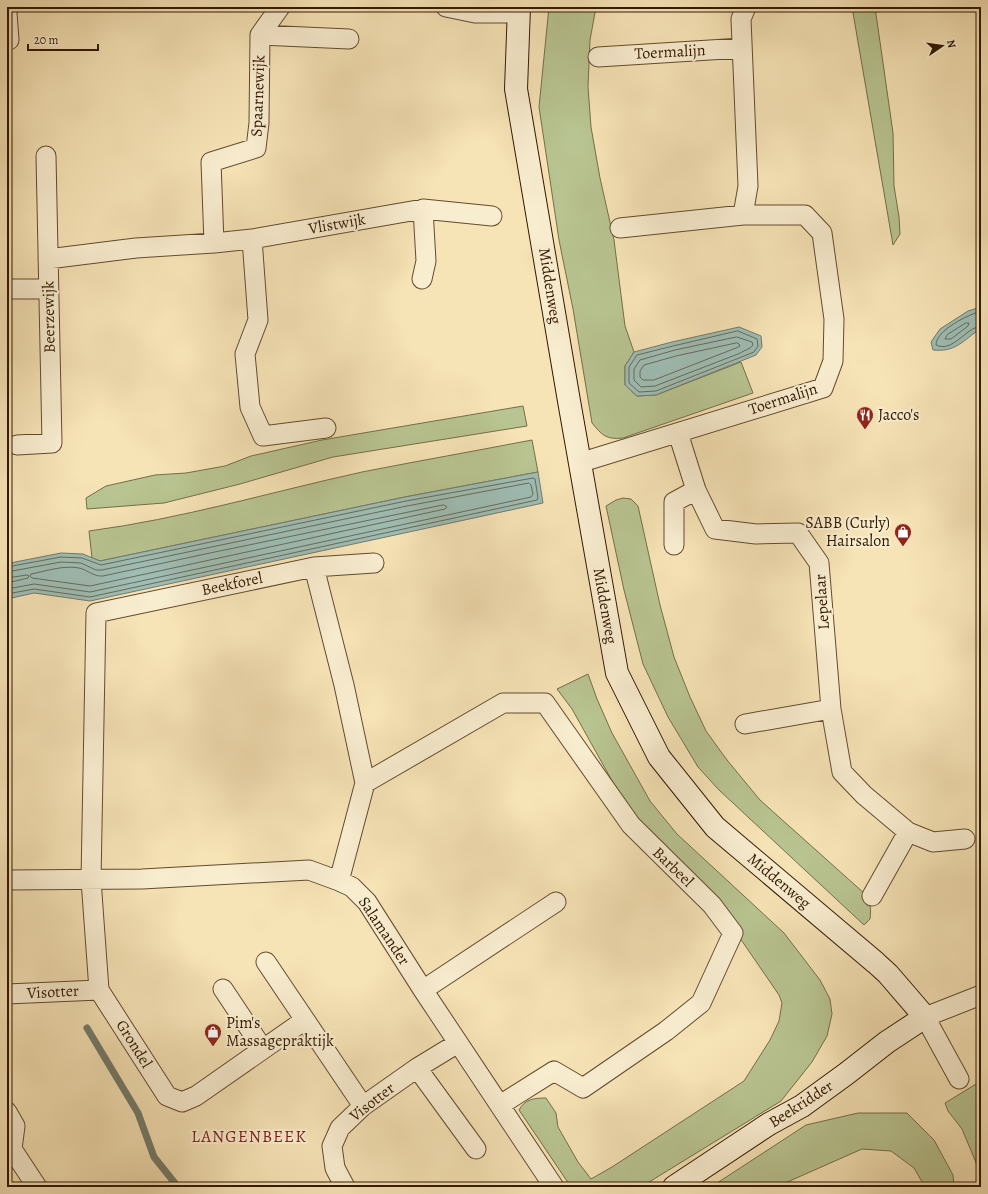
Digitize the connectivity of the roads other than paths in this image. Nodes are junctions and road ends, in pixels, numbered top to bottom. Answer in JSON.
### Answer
{"nodes":[{"id":1,"x":280,"y":7,"type":"edge"},
{"id":2,"x":446,"y":7,"type":"edge"},
{"id":3,"x":746,"y":7,"type":"edge"},
{"id":4,"x":519,"y":10,"type":"edge"},
{"id":5,"x":7,"y":13,"type":"edge"},
{"id":6,"x":260,"y":35,"type":"junction"},
{"id":7,"x":9,"y":40,"type":"dead end"},
{"id":8,"x":349,"y":40,"type":"dead end"},
{"id":9,"x":742,"y":48,"type":"junction"},
{"id":10,"x":598,"y":57,"type":"dead end"},
{"id":11,"x":46,"y":156,"type":"dead end"},
{"id":12,"x":423,"y":209,"type":"junction"},
{"id":13,"x":743,"y":215,"type":"junction"},
{"id":14,"x":492,"y":216,"type":"dead end"},
{"id":15,"x":620,"y":228,"type":"dead end"},
{"id":16,"x":252,"y":239,"type":"junction"},
{"id":17,"x":214,"y":243,"type":"junction"},
{"id":18,"x":48,"y":259,"type":"junction"},
{"id":19,"x":422,"y":279,"type":"dead end"},
{"id":20,"x":7,"y":289,"type":"edge"},
{"id":21,"x":48,"y":289,"type":"junction"},
{"id":22,"x":326,"y":428,"type":"dead end"},
{"id":23,"x":678,"y":433,"type":"junction"},
{"id":24,"x":17,"y":445,"type":"dead end"},
{"id":25,"x":580,"y":463,"type":"junction"},
{"id":26,"x":696,"y":490,"type":"junction"},
{"id":27,"x":674,"y":545,"type":"dead end"},
{"id":28,"x":374,"y":563,"type":"dead end"},
{"id":29,"x":314,"y":567,"type":"junction"},
{"id":30,"x":831,"y":709,"type":"junction"},
{"id":31,"x":745,"y":724,"type":"dead end"},
{"id":32,"x":365,"y":782,"type":"junction"},
{"id":33,"x":908,"y":832,"type":"junction"},
{"id":34,"x":965,"y":839,"type":"dead end"},
{"id":35,"x":7,"y":880,"type":"edge"},
{"id":36,"x":91,"y":880,"type":"junction"},
{"id":37,"x":339,"y":881,"type":"junction"},
{"id":38,"x":872,"y":896,"type":"dead end"},
{"id":39,"x":556,"y":902,"type":"dead end"},
{"id":40,"x":266,"y":962,"type":"dead end"},
{"id":41,"x":223,"y":989,"type":"dead end"},
{"id":42,"x":99,"y":990,"type":"junction"},
{"id":43,"x":423,"y":990,"type":"junction"},
{"id":44,"x":7,"y":994,"type":"edge"},
{"id":45,"x":981,"y":995,"type":"edge"},
{"id":46,"x":925,"y":1017,"type":"junction"},
{"id":47,"x":306,"y":1020,"type":"junction"},
{"id":48,"x":458,"y":1043,"type":"junction"},
{"id":49,"x":263,"y":1049,"type":"junction"},
{"id":50,"x":418,"y":1068,"type":"junction"},
{"id":51,"x":959,"y":1079,"type":"dead end"},
{"id":52,"x":500,"y":1105,"type":"junction"},
{"id":53,"x":363,"y":1106,"type":"junction"},
{"id":54,"x":7,"y":1112,"type":"edge"},
{"id":55,"x":476,"y":1149,"type":"dead end"},
{"id":56,"x":10,"y":1151,"type":"edge"},
{"id":57,"x":37,"y":1187,"type":"edge"},
{"id":58,"x":345,"y":1187,"type":"edge"},
{"id":59,"x":554,"y":1187,"type":"edge"},
{"id":60,"x":674,"y":1187,"type":"edge"}],
"edges":[{"from":1,"to":6,"type":"street","name":"Spaarnewijk"},
{"from":2,"to":4,"type":"street"},
{"from":3,"to":9,"type":"street"},
{"from":4,"to":25,"type":"street","name":"Middenweg"},
{"from":5,"to":7,"type":"street"},
{"from":6,"to":8,"type":"street","name":"Spaarnewijk"},
{"from":6,"to":17,"type":"street","name":"Spaarnewijk"},
{"from":9,"to":10,"type":"street","name":"Toermalijn"},
{"from":9,"to":13,"type":"street"},
{"from":11,"to":18,"type":"street","name":"Beerzewijk"},
{"from":12,"to":14,"type":"street","name":"Vlistwijk"},
{"from":12,"to":16,"type":"street","name":"Vlistwijk"},
{"from":12,"to":19,"type":"street"},
{"from":13,"to":15,"type":"street","name":"Toermalijn"},
{"from":13,"to":23,"type":"street","name":"Toermalijn"},
{"from":16,"to":17,"type":"street"},
{"from":16,"to":22,"type":"street"},
{"from":17,"to":18,"type":"street"},
{"from":18,"to":21,"type":"street","name":"Beerzewijk"},
{"from":20,"to":21,"type":"street"},
{"from":21,"to":24,"type":"street","name":"Beerzewijk"},
{"from":23,"to":25,"type":"street","name":"Toermalijn"},
{"from":23,"to":26,"type":"street","name":"Lepelaar"},
{"from":25,"to":46,"type":"street","name":"Middenweg"},
{"from":26,"to":27,"type":"street"},
{"from":26,"to":30,"type":"street","name":"Lepelaar"},
{"from":28,"to":29,"type":"street"},
{"from":29,"to":32,"type":"street"},
{"from":29,"to":36,"type":"street","name":"Beekforel"},
{"from":30,"to":31,"type":"street"},
{"from":30,"to":33,"type":"street","name":"Lepelaar"},
{"from":32,"to":37,"type":"street"},
{"from":32,"to":52,"type":"street","name":"Barbeel"},
{"from":33,"to":34,"type":"street","name":"Lepelaar"},
{"from":33,"to":38,"type":"street"},
{"from":35,"to":36,"type":"street","name":"Salamander"},
{"from":36,"to":37,"type":"street","name":"Salamander"},
{"from":36,"to":42,"type":"street","name":"Grondel"},
{"from":37,"to":43,"type":"street","name":"Salamander"},
{"from":39,"to":43,"type":"street"},
{"from":40,"to":47,"type":"street"},
{"from":41,"to":49,"type":"street"},
{"from":42,"to":44,"type":"street","name":"Visotter"},
{"from":42,"to":49,"type":"street","name":"Grondel"},
{"from":43,"to":48,"type":"street","name":"Salamander"},
{"from":45,"to":46,"type":"street"},
{"from":46,"to":51,"type":"street","name":"Middenweg"},
{"from":46,"to":60,"type":"street","name":"Beekridder"},
{"from":47,"to":49,"type":"street","name":"Grondel"},
{"from":47,"to":53,"type":"street"},
{"from":48,"to":50,"type":"street","name":"Visotter"},
{"from":48,"to":52,"type":"street","name":"Salamander"},
{"from":50,"to":53,"type":"street","name":"Visotter"},
{"from":50,"to":55,"type":"street"},
{"from":52,"to":59,"type":"street","name":"Salamander"},
{"from":53,"to":58,"type":"street","name":"Visotter"},
{"from":54,"to":56,"type":"street"},
{"from":56,"to":57,"type":"street"}]}
